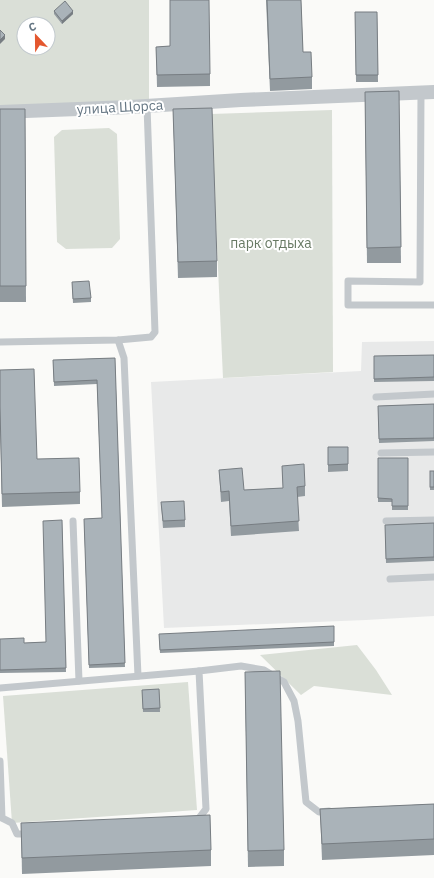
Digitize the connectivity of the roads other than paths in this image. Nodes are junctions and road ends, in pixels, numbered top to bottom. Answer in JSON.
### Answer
{"nodes":[{"id":1,"x":427,"y":92,"type":"edge"},
{"id":2,"x":147,"y":106,"type":"junction"},
{"id":3,"x":0,"y":112,"type":"edge"},
{"id":4,"x":434,"y":305,"type":"edge"},
{"id":5,"x":118,"y":340,"type":"junction"},
{"id":6,"x":0,"y":342,"type":"edge"},
{"id":7,"x":434,"y":394,"type":"edge"},
{"id":8,"x":376,"y":397,"type":"dead end"},
{"id":9,"x":434,"y":452,"type":"edge"},
{"id":10,"x":381,"y":453,"type":"dead end"},
{"id":11,"x":434,"y":520,"type":"edge"},
{"id":12,"x":73,"y":521,"type":"dead end"},
{"id":13,"x":386,"y":521,"type":"dead end"},
{"id":14,"x":434,"y":577,"type":"edge"},
{"id":15,"x":390,"y":579,"type":"dead end"},
{"id":16,"x":199,"y":671,"type":"junction"},
{"id":17,"x":138,"y":676,"type":"junction"},
{"id":18,"x":79,"y":681,"type":"junction"},
{"id":19,"x":0,"y":688,"type":"edge"},
{"id":20,"x":0,"y":761,"type":"edge"},
{"id":21,"x":334,"y":811,"type":"edge"},
{"id":22,"x":193,"y":827,"type":"edge"},
{"id":23,"x":40,"y":833,"type":"edge"}],
"edges":[{"from":1,"to":2,"type":"street","name":"улица Щорса"},
{"from":1,"to":4,"type":"lane"},
{"from":2,"to":3,"type":"street","name":"улица Щорса"},
{"from":2,"to":5,"type":"lane"},
{"from":5,"to":6,"type":"lane"},
{"from":5,"to":17,"type":"lane"},
{"from":7,"to":8,"type":"lane"},
{"from":9,"to":10,"type":"lane"},
{"from":11,"to":13,"type":"lane"},
{"from":12,"to":18,"type":"lane"},
{"from":14,"to":15,"type":"lane"},
{"from":16,"to":17,"type":"lane"},
{"from":16,"to":21,"type":"lane"},
{"from":16,"to":22,"type":"lane"},
{"from":17,"to":18,"type":"lane"},
{"from":18,"to":19,"type":"lane"},
{"from":20,"to":23,"type":"lane"}]}
